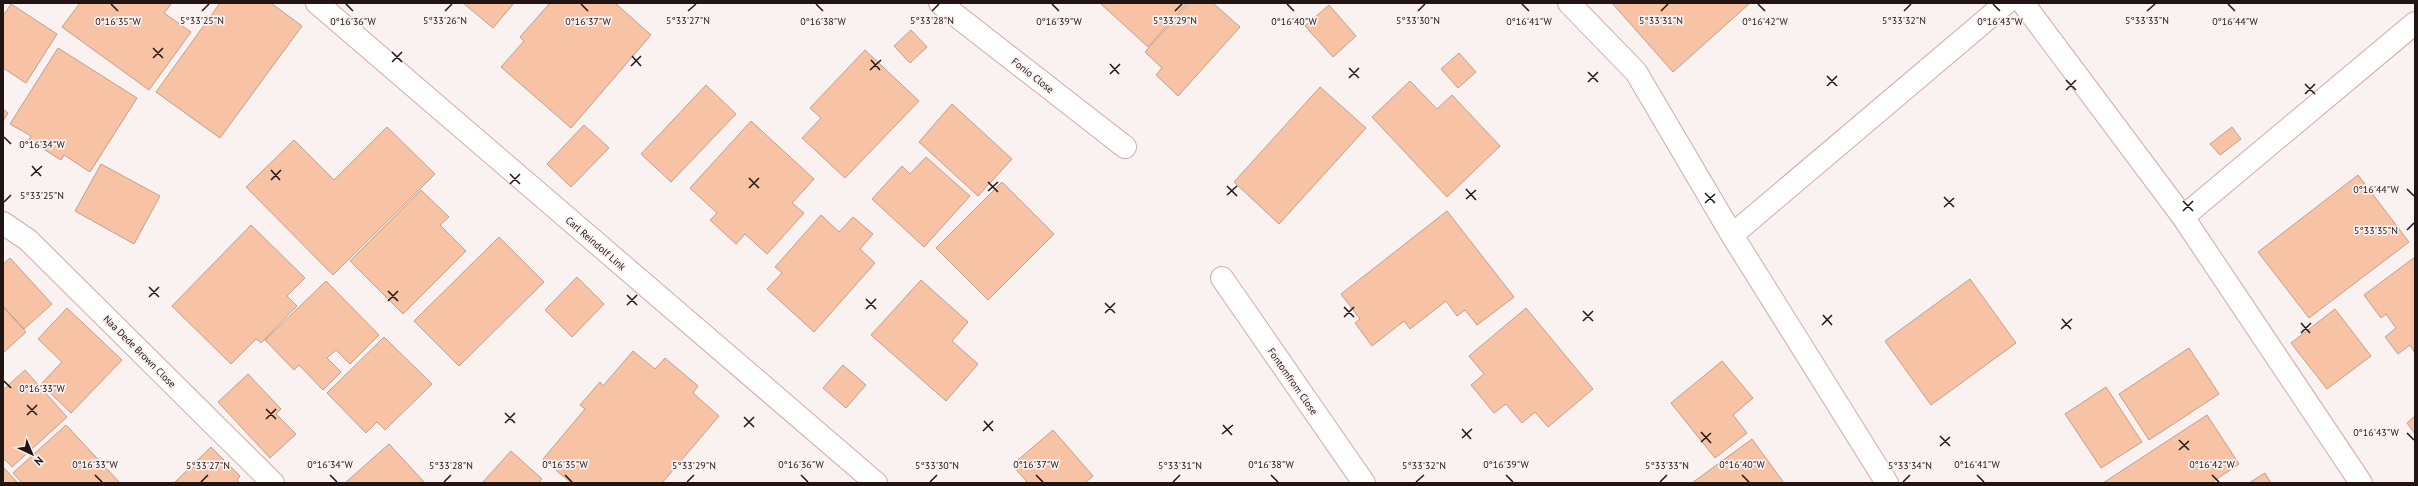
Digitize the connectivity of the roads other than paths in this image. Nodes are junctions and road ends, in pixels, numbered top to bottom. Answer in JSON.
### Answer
{"nodes":[{"id":1,"x":317,"y":3,"type":"edge"},
{"id":2,"x":940,"y":3,"type":"edge"},
{"id":3,"x":1569,"y":3,"type":"edge"},
{"id":4,"x":2006,"y":3,"type":"edge"},
{"id":5,"x":2023,"y":3,"type":"edge"},
{"id":6,"x":2415,"y":23,"type":"edge"},
{"id":7,"x":1125,"y":147,"type":"dead end"},
{"id":8,"x":2183,"y":217,"type":"junction"},
{"id":9,"x":3,"y":223,"type":"edge"},
{"id":10,"x":1732,"y":235,"type":"junction"},
{"id":11,"x":1222,"y":278,"type":"dead end"},
{"id":12,"x":273,"y":483,"type":"edge"},
{"id":13,"x":876,"y":483,"type":"edge"},
{"id":14,"x":1364,"y":483,"type":"edge"},
{"id":15,"x":1887,"y":483,"type":"edge"},
{"id":16,"x":2361,"y":483,"type":"edge"}],
"edges":[{"from":1,"to":13,"type":"street","name":"Carl Reindolf Link"},
{"from":2,"to":7,"type":"street","name":"Fonio Close"},
{"from":3,"to":10,"type":"street"},
{"from":4,"to":10,"type":"street"},
{"from":5,"to":8,"type":"street"},
{"from":6,"to":8,"type":"street"},
{"from":8,"to":16,"type":"street"},
{"from":9,"to":12,"type":"street","name":"Naa Dede Brown Close"},
{"from":10,"to":15,"type":"street"},
{"from":11,"to":14,"type":"street","name":"Fontomfrom Close"}]}
